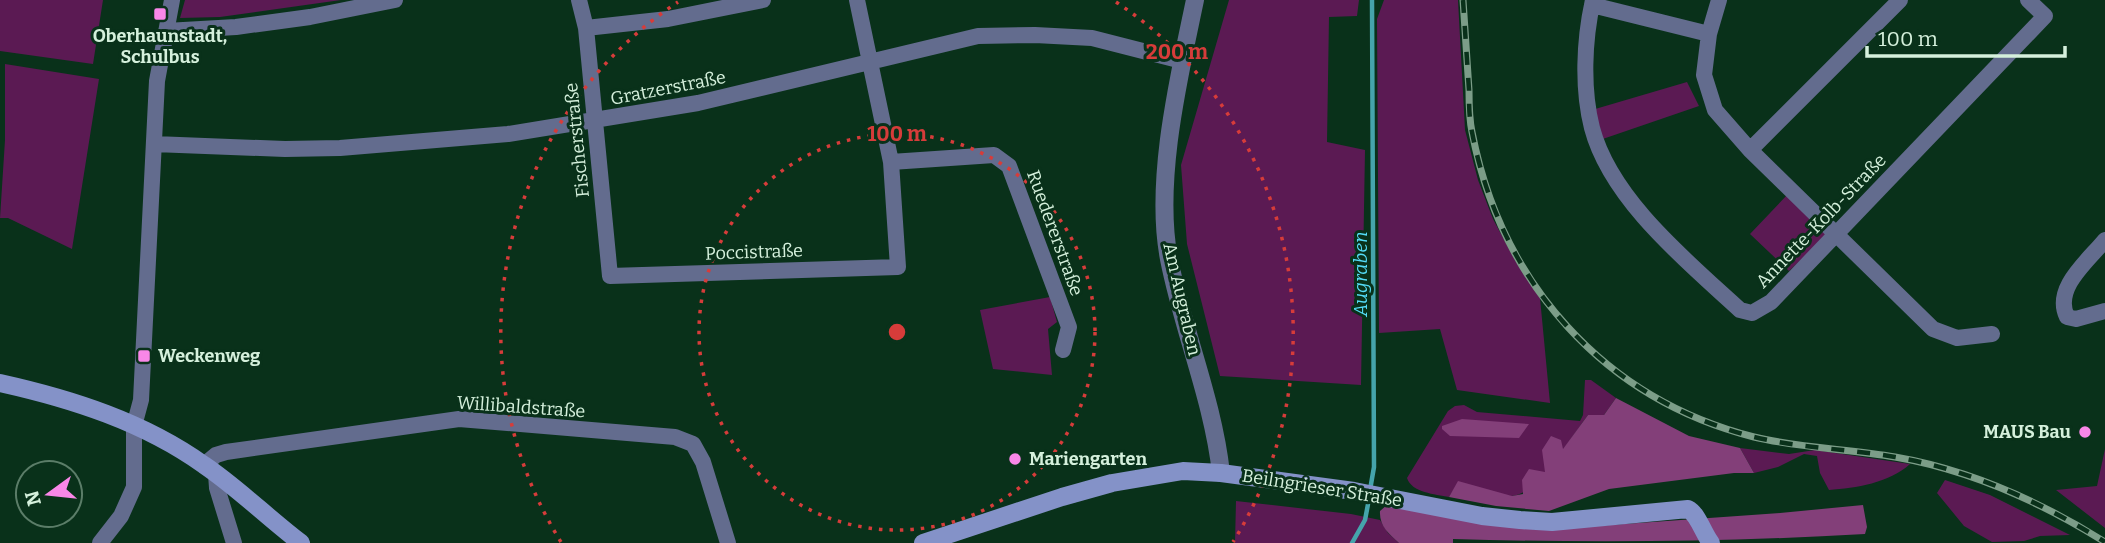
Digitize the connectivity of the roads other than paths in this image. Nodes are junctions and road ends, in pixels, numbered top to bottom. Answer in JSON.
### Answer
{"nodes":[{"id":1,"x":172,"y":0,"type":"edge"},
{"id":2,"x":395,"y":0,"type":"edge"},
{"id":3,"x":579,"y":0,"type":"edge"},
{"id":4,"x":763,"y":0,"type":"edge"},
{"id":5,"x":857,"y":0,"type":"edge"},
{"id":6,"x":1195,"y":0,"type":"edge"},
{"id":7,"x":1719,"y":0,"type":"edge"},
{"id":8,"x":1900,"y":0,"type":"edge"},
{"id":9,"x":2028,"y":0,"type":"edge"},
{"id":10,"x":1592,"y":3,"type":"edge"},
{"id":11,"x":717,"y":5,"type":"edge"},
{"id":12,"x":586,"y":28,"type":"junction"},
{"id":13,"x":166,"y":31,"type":"junction"},
{"id":14,"x":1709,"y":34,"type":"junction"},
{"id":15,"x":1182,"y":61,"type":"junction"},
{"id":16,"x":872,"y":63,"type":"junction"},
{"id":17,"x":594,"y":121,"type":"junction"},
{"id":18,"x":154,"y":144,"type":"junction"},
{"id":19,"x":1750,"y":150,"type":"junction"},
{"id":20,"x":891,"y":162,"type":"junction"},
{"id":21,"x":1835,"y":234,"type":"junction"},
{"id":22,"x":2105,"y":240,"type":"edge"},
{"id":23,"x":610,"y":276,"type":"joint"},
{"id":24,"x":2105,"y":311,"type":"edge"},
{"id":25,"x":1992,"y":334,"type":"dead end"},
{"id":26,"x":1063,"y":350,"type":"dead end"},
{"id":27,"x":0,"y":383,"type":"edge"},
{"id":28,"x":134,"y":426,"type":"junction"},
{"id":29,"x":210,"y":469,"type":"junction"},
{"id":30,"x":1221,"y":472,"type":"junction"},
{"id":31,"x":100,"y":543,"type":"edge"},
{"id":32,"x":234,"y":543,"type":"edge"},
{"id":33,"x":301,"y":543,"type":"edge"},
{"id":34,"x":728,"y":543,"type":"edge"},
{"id":35,"x":923,"y":543,"type":"edge"},
{"id":36,"x":1711,"y":543,"type":"edge"}],
"edges":[{"from":1,"to":13,"type":"street"},
{"from":2,"to":13,"type":"street"},
{"from":3,"to":12,"type":"street","name":"Fischerstraße"},
{"from":4,"to":11,"type":"street"},
{"from":5,"to":16,"type":"street"},
{"from":6,"to":15,"type":"street","name":"Am Augraben"},
{"from":7,"to":14,"type":"street"},
{"from":8,"to":19,"type":"street"},
{"from":9,"to":21,"type":"street","name":"Annette-Kolb-Straße"},
{"from":10,"to":14,"type":"street"},
{"from":10,"to":21,"type":"street","name":"Annette-Kolb-Straße"},
{"from":11,"to":12,"type":"street"},
{"from":12,"to":17,"type":"street","name":"Fischerstraße"},
{"from":13,"to":18,"type":"street"},
{"from":14,"to":19,"type":"street"},
{"from":15,"to":16,"type":"street","name":"Gratzerstraße"},
{"from":15,"to":30,"type":"street","name":"Am Augraben"},
{"from":16,"to":17,"type":"street","name":"Gratzerstraße"},
{"from":16,"to":20,"type":"street"},
{"from":17,"to":18,"type":"street","name":"Gratzerstraße"},
{"from":17,"to":23,"type":"street","name":"Fischerstraße"},
{"from":18,"to":28,"type":"street"},
{"from":19,"to":21,"type":"street"},
{"from":20,"to":23,"type":"street","name":"Poccistraße"},
{"from":20,"to":26,"type":"street","name":"Ruedererstraße"},
{"from":21,"to":25,"type":"street"},
{"from":22,"to":24,"type":"street"},
{"from":27,"to":28,"type":"main road"},
{"from":28,"to":29,"type":"main road"},
{"from":28,"to":31,"type":"street"},
{"from":29,"to":32,"type":"street"},
{"from":29,"to":33,"type":"main road"},
{"from":29,"to":34,"type":"street","name":"Willibaldstraße"},
{"from":30,"to":35,"type":"main road","name":"Beilngrieser Straße"},
{"from":30,"to":36,"type":"main road","name":"Beilngrieser Straße"}]}
